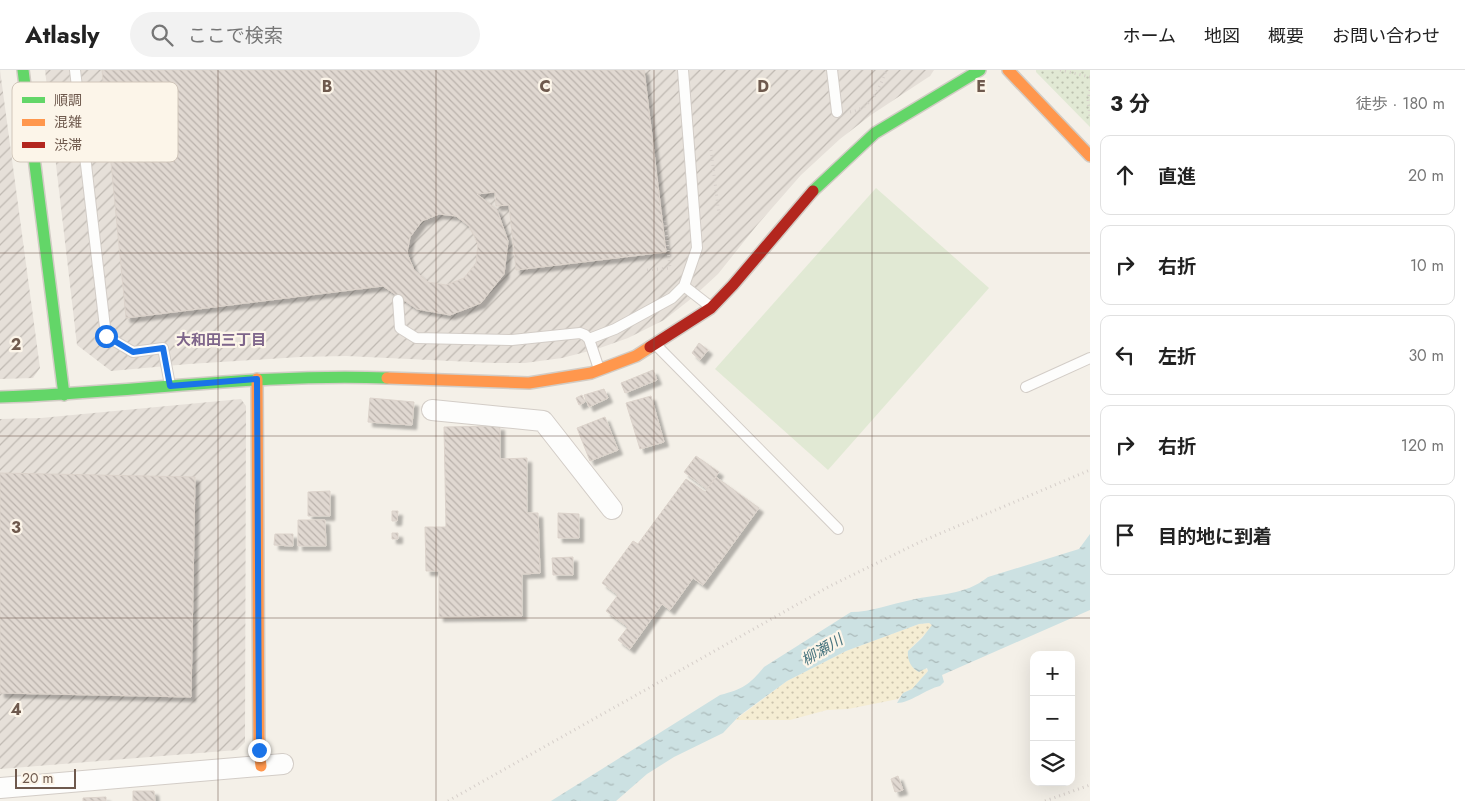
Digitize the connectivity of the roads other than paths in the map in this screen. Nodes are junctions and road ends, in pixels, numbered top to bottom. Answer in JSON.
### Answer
{"nodes":[{"id":1,"x":683,"y":70,"type":"edge"},
{"id":2,"x":832,"y":70,"type":"edge"},
{"id":3,"x":980,"y":70,"type":"edge"},
{"id":4,"x":1008,"y":70,"type":"edge"},
{"id":5,"x":837,"y":112,"type":"road end"},
{"id":6,"x":1090,"y":156,"type":"edge"},
{"id":7,"x":35,"y":162,"type":"edge"},
{"id":8,"x":86,"y":162,"type":"edge"},
{"id":9,"x":684,"y":286,"type":"junction"},
{"id":10,"x":398,"y":300,"type":"dead end"},
{"id":11,"x":711,"y":308,"type":"junction"},
{"id":12,"x":589,"y":339,"type":"junction"},
{"id":13,"x":656,"y":344,"type":"junction"},
{"id":14,"x":1090,"y":358,"type":"edge"},
{"id":15,"x":599,"y":370,"type":"junction"},
{"id":16,"x":257,"y":379,"type":"junction"},
{"id":17,"x":170,"y":386,"type":"junction"},
{"id":18,"x":1026,"y":386,"type":"dead end"},
{"id":19,"x":64,"y":395,"type":"junction"},
{"id":20,"x":0,"y":397,"type":"edge"},
{"id":21,"x":432,"y":410,"type":"dead end"},
{"id":22,"x":612,"y":509,"type":"dead end"},
{"id":23,"x":838,"y":529,"type":"dead end"},
{"id":24,"x":284,"y":764,"type":"dead end"},
{"id":25,"x":261,"y":766,"type":"junction"},
{"id":26,"x":0,"y":788,"type":"edge"}],
"edges":[{"from":1,"to":9,"type":"lane"},
{"from":2,"to":5,"type":"lane"},
{"from":3,"to":11,"type":"street"},
{"from":4,"to":6,"type":"street"},
{"from":7,"to":19,"type":"street"},
{"from":8,"to":17,"type":"lane"},
{"from":9,"to":11,"type":"lane"},
{"from":9,"to":12,"type":"lane"},
{"from":10,"to":12,"type":"lane"},
{"from":11,"to":13,"type":"street"},
{"from":12,"to":15,"type":"lane"},
{"from":13,"to":15,"type":"street"},
{"from":13,"to":23,"type":"lane"},
{"from":14,"to":18,"type":"lane"},
{"from":15,"to":16,"type":"street"},
{"from":16,"to":17,"type":"street"},
{"from":16,"to":25,"type":"street"},
{"from":17,"to":19,"type":"street"},
{"from":19,"to":20,"type":"street"},
{"from":21,"to":22,"type":"street"},
{"from":24,"to":25,"type":"street"},
{"from":25,"to":26,"type":"street"}]}
